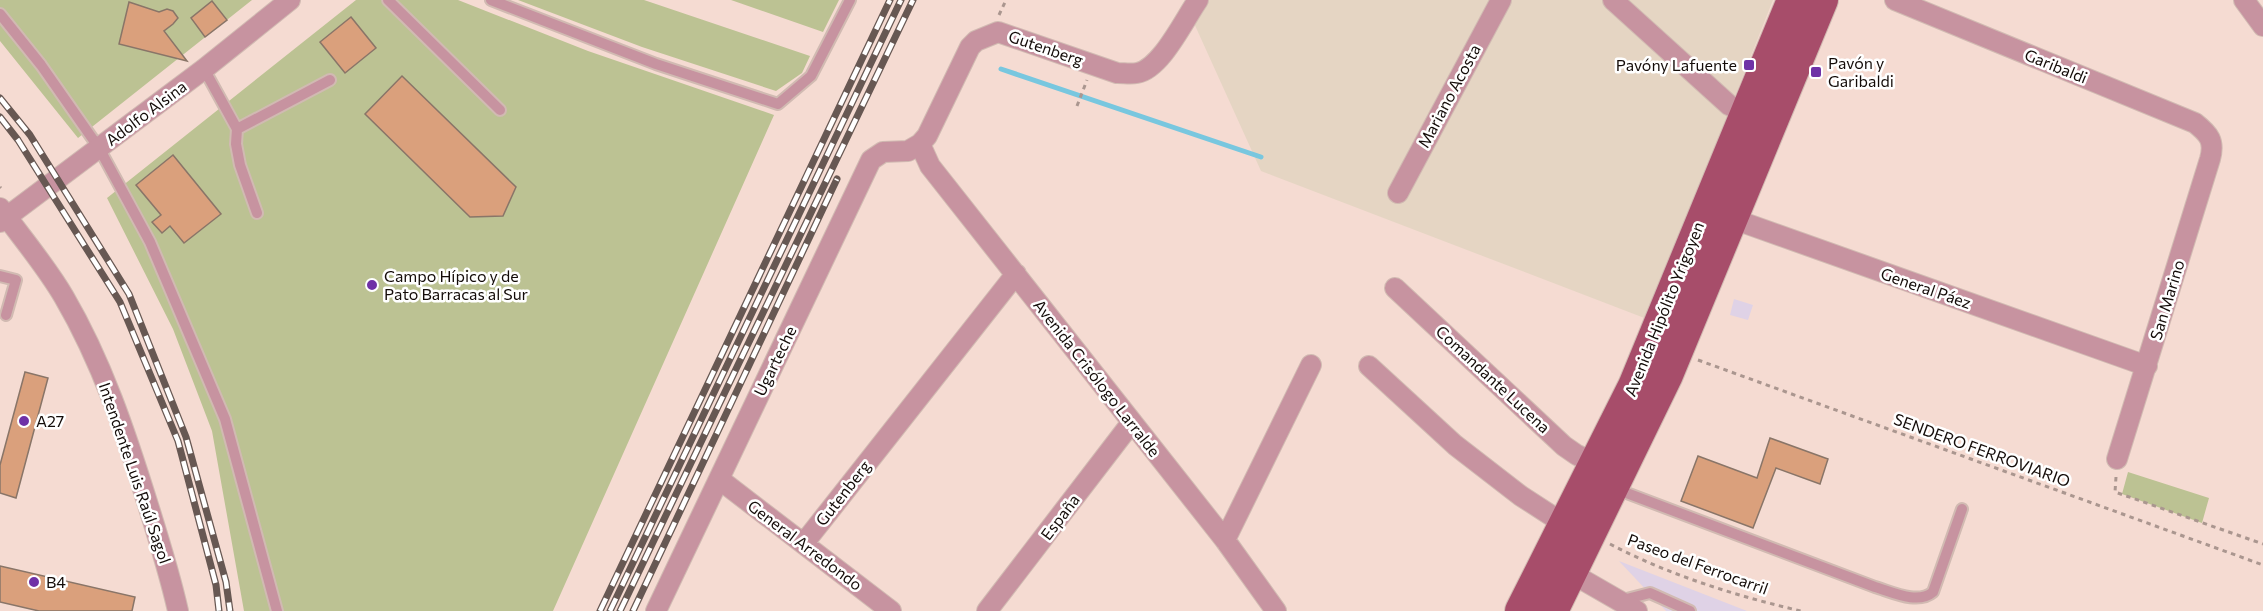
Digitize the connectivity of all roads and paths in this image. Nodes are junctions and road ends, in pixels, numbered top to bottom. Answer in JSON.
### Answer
{"nodes":[{"id":1,"x":290,"y":0,"type":"edge"},
{"id":2,"x":388,"y":0,"type":"edge"},
{"id":3,"x":491,"y":0,"type":"edge"},
{"id":4,"x":850,"y":0,"type":"edge"},
{"id":5,"x":1198,"y":0,"type":"edge"},
{"id":6,"x":1501,"y":0,"type":"edge"},
{"id":7,"x":1613,"y":0,"type":"edge"},
{"id":8,"x":1793,"y":0,"type":"edge"},
{"id":9,"x":1822,"y":0,"type":"edge"},
{"id":10,"x":1895,"y":0,"type":"edge"},
{"id":11,"x":2244,"y":0,"type":"edge"},
{"id":12,"x":0,"y":14,"type":"edge"},
{"id":13,"x":2263,"y":26,"type":"edge"},
{"id":14,"x":204,"y":69,"type":"junction"},
{"id":15,"x":330,"y":80,"type":"dead end"},
{"id":16,"x":1083,"y":89,"type":"dead end"},
{"id":17,"x":1078,"y":104,"type":"dead end"},
{"id":18,"x":500,"y":110,"type":"dead end"},
{"id":19,"x":1758,"y":119,"type":"junction"},
{"id":20,"x":237,"y":129,"type":"junction"},
{"id":21,"x":2212,"y":140,"type":"joint"},
{"id":22,"x":920,"y":144,"type":"junction"},
{"id":23,"x":99,"y":148,"type":"junction"},
{"id":24,"x":1398,"y":193,"type":"dead end"},
{"id":25,"x":257,"y":213,"type":"dead end"},
{"id":26,"x":1719,"y":214,"type":"junction"},
{"id":27,"x":2,"y":216,"type":"edge"},
{"id":28,"x":1016,"y":274,"type":"junction"},
{"id":29,"x":0,"y":276,"type":"edge"},
{"id":30,"x":1395,"y":288,"type":"dead end"},
{"id":31,"x":6,"y":315,"type":"dead end"},
{"id":32,"x":1693,"y":359,"type":"dead end"},
{"id":33,"x":1311,"y":364,"type":"dead end"},
{"id":34,"x":1369,"y":366,"type":"dead end"},
{"id":35,"x":2147,"y":366,"type":"junction"},
{"id":36,"x":1132,"y":422,"type":"junction"},
{"id":37,"x":1901,"y":433,"type":"dead end"},
{"id":38,"x":2118,"y":459,"type":"joint"},
{"id":39,"x":1604,"y":476,"type":"junction"},
{"id":40,"x":719,"y":479,"type":"junction"},
{"id":41,"x":1962,"y":509,"type":"dead end"},
{"id":42,"x":1581,"y":532,"type":"junction"},
{"id":43,"x":1225,"y":540,"type":"junction"},
{"id":44,"x":804,"y":543,"type":"junction"},
{"id":45,"x":2263,"y":544,"type":"edge"},
{"id":46,"x":2263,"y":565,"type":"edge"},
{"id":47,"x":1571,"y":573,"type":"junction"},
{"id":48,"x":1618,"y":601,"type":"junction"},
{"id":49,"x":1274,"y":610,"type":"edge"},
{"id":50,"x":178,"y":611,"type":"edge"},
{"id":51,"x":278,"y":611,"type":"edge"},
{"id":52,"x":656,"y":611,"type":"edge"},
{"id":53,"x":891,"y":611,"type":"edge"},
{"id":54,"x":987,"y":611,"type":"edge"},
{"id":55,"x":1521,"y":611,"type":"edge"},
{"id":56,"x":1552,"y":611,"type":"edge"},
{"id":57,"x":1636,"y":611,"type":"edge"},
{"id":58,"x":1690,"y":611,"type":"edge"},
{"id":59,"x":1801,"y":611,"type":"edge"}],
"edges":[{"from":1,"to":14,"type":"street","name":"Adolfo Alsina"},
{"from":2,"to":18,"type":"lane"},
{"from":3,"to":4,"type":"lane"},
{"from":5,"to":22,"type":"street","name":"Gutenberg"},
{"from":6,"to":24,"type":"street","name":"Mariano Acosta"},
{"from":7,"to":19,"type":"street"},
{"from":8,"to":19,"type":"main road","name":"Avenida Hipólito Yrigoyen"},
{"from":9,"to":19,"type":"main road","name":"Avenida Hipólito Yrigoyen"},
{"from":10,"to":21,"type":"street","name":"Garibaldi"},
{"from":11,"to":13,"type":"street"},
{"from":12,"to":23,"type":"lane"},
{"from":14,"to":20,"type":"lane"},
{"from":14,"to":23,"type":"street","name":"Adolfo Alsina"},
{"from":15,"to":20,"type":"lane"},
{"from":16,"to":17,"type":"path"},
{"from":19,"to":26,"type":"main road","name":"Avenida Hipólito Yrigoyen"},
{"from":20,"to":25,"type":"lane"},
{"from":21,"to":35,"type":"street","name":"San Marino"},
{"from":22,"to":28,"type":"street","name":"Avenida Crisólogo Larralde"},
{"from":22,"to":40,"type":"street","name":"Ugarteche"},
{"from":23,"to":27,"type":"street","name":"Adolfo Alsina"},
{"from":23,"to":51,"type":"lane"},
{"from":26,"to":35,"type":"street","name":"General Páez"},
{"from":26,"to":39,"type":"main road","name":"Avenida Hipólito Yrigoyen"},
{"from":27,"to":50,"type":"street","name":"Intendente Luis Raúl Sagol"},
{"from":28,"to":36,"type":"street","name":"Avenida Crisólogo Larralde"},
{"from":28,"to":44,"type":"street","name":"Gutenberg"},
{"from":29,"to":31,"type":"lane"},
{"from":30,"to":39,"type":"street","name":"Comandante Lucena"},
{"from":32,"to":46,"type":"path","name":"SENDERO FERROVIARIO"},
{"from":33,"to":43,"type":"street"},
{"from":34,"to":42,"type":"street"},
{"from":35,"to":38,"type":"street","name":"San Marino"},
{"from":36,"to":43,"type":"street","name":"Avenida Crisólogo Larralde"},
{"from":36,"to":54,"type":"street","name":"España"},
{"from":37,"to":46,"type":"path"},
{"from":38,"to":45,"type":"path"},
{"from":39,"to":41,"type":"lane"},
{"from":39,"to":42,"type":"main road","name":"Avenida Hipólito Yrigoyen"},
{"from":40,"to":44,"type":"street","name":"General Arredondo"},
{"from":40,"to":52,"type":"street","name":"Ugarteche"},
{"from":42,"to":47,"type":"main road","name":"Avenida Hipólito Yrigoyen"},
{"from":42,"to":55,"type":"main road","name":"Avenida Hipólito Yrigoyen"},
{"from":42,"to":59,"type":"path","name":"Paseo del Ferrocarril"},
{"from":43,"to":49,"type":"street","name":"Avenida Crisólogo Larralde"},
{"from":44,"to":53,"type":"street","name":"General Arredondo"},
{"from":47,"to":48,"type":"street"},
{"from":47,"to":56,"type":"main road","name":"Avenida Hipólito Yrigoyen"},
{"from":48,"to":57,"type":"street"},
{"from":48,"to":58,"type":"lane"}]}
